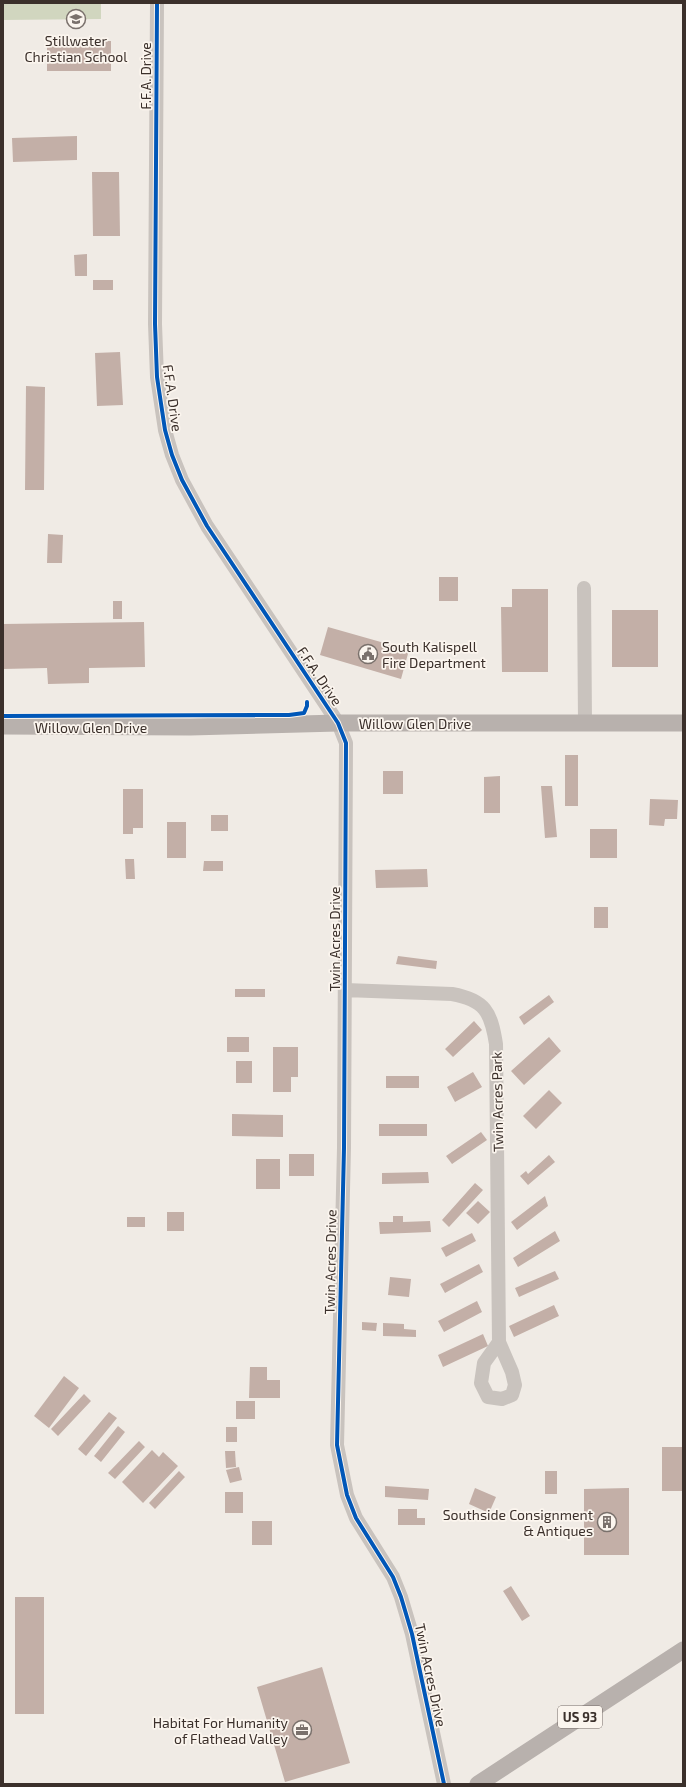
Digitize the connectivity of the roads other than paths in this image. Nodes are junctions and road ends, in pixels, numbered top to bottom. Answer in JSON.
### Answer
{"nodes":[{"id":1,"x":156,"y":3,"type":"edge"},
{"id":2,"x":584,"y":588,"type":"dead end"},
{"id":3,"x":338,"y":723,"type":"junction"},
{"id":4,"x":586,"y":723,"type":"junction"},
{"id":5,"x":683,"y":723,"type":"edge"},
{"id":6,"x":3,"y":726,"type":"edge"},
{"id":7,"x":345,"y":990,"type":"junction"},
{"id":8,"x":499,"y":1342,"type":"dead end"},
{"id":9,"x":683,"y":1650,"type":"edge"},
{"id":10,"x":444,"y":1784,"type":"edge"},
{"id":11,"x":478,"y":1784,"type":"edge"}],
"edges":[{"from":1,"to":3,"type":"street","name":"F.F.A. Drive"},
{"from":2,"to":4,"type":"street"},
{"from":3,"to":4,"type":"main road","name":"Willow Glen Drive"},
{"from":3,"to":6,"type":"main road","name":"Willow Glen Drive"},
{"from":3,"to":7,"type":"street","name":"Twin Acres Drive"},
{"from":4,"to":5,"type":"main road","name":"Willow Glen Drive"},
{"from":7,"to":8,"type":"street","name":"Twin Acres Park"},
{"from":7,"to":10,"type":"street","name":"Twin Acres Drive"},
{"from":9,"to":11,"type":"main road","number":"US 93"}]}
